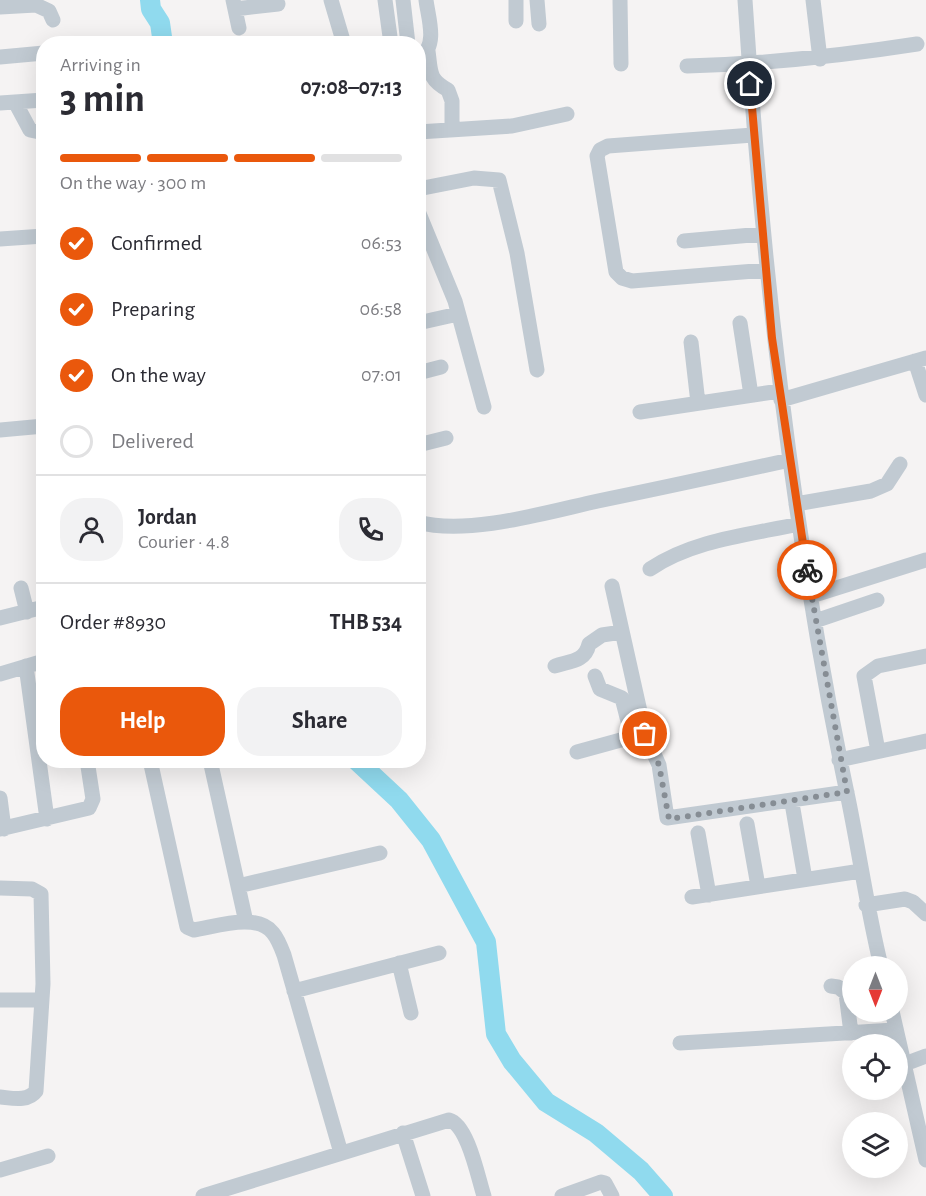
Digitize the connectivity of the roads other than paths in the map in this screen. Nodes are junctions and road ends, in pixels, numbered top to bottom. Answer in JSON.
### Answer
{"nodes":[{"id":1,"x":331,"y":0,"type":"edge"},
{"id":2,"x":385,"y":0,"type":"edge"},
{"id":3,"x":403,"y":0,"type":"edge"},
{"id":4,"x":426,"y":0,"type":"edge"},
{"id":5,"x":516,"y":0,"type":"edge"},
{"id":6,"x":537,"y":0,"type":"edge"},
{"id":7,"x":620,"y":0,"type":"edge"},
{"id":8,"x":745,"y":0,"type":"edge"},
{"id":9,"x":813,"y":0,"type":"edge"},
{"id":10,"x":278,"y":4,"type":"dead end"},
{"id":11,"x":234,"y":5,"type":"edge"},
{"id":12,"x":0,"y":7,"type":"edge"},
{"id":13,"x":52,"y":20,"type":"dead end"},
{"id":14,"x":516,"y":21,"type":"dead end"},
{"id":15,"x":539,"y":24,"type":"dead end"},
{"id":16,"x":239,"y":28,"type":"dead end"},
{"id":17,"x":342,"y":36,"type":"edge"},
{"id":18,"x":390,"y":36,"type":"edge"},
{"id":19,"x":407,"y":36,"type":"edge"},
{"id":20,"x":917,"y":44,"type":"dead end"},
{"id":21,"x":426,"y":48,"type":"edge"},
{"id":22,"x":36,"y":54,"type":"edge"},
{"id":23,"x":0,"y":57,"type":"edge"},
{"id":24,"x":820,"y":59,"type":"junction"},
{"id":25,"x":426,"y":61,"type":"edge"},
{"id":26,"x":621,"y":64,"type":"dead end"},
{"id":27,"x":749,"y":65,"type":"junction"},
{"id":28,"x":687,"y":66,"type":"dead end"},
{"id":29,"x":36,"y":100,"type":"edge"},
{"id":30,"x":8,"y":102,"type":"edge"},
{"id":31,"x":567,"y":114,"type":"dead end"},
{"id":32,"x":452,"y":130,"type":"junction"},
{"id":33,"x":36,"y":131,"type":"edge"},
{"id":34,"x":426,"y":132,"type":"edge"},
{"id":35,"x":753,"y":135,"type":"junction"},
{"id":36,"x":426,"y":187,"type":"edge"},
{"id":37,"x":426,"y":231,"type":"edge"},
{"id":38,"x":763,"y":234,"type":"junction"},
{"id":39,"x":36,"y":237,"type":"edge"},
{"id":40,"x":0,"y":239,"type":"edge"},
{"id":41,"x":684,"y":242,"type":"dead end"},
{"id":42,"x":766,"y":270,"type":"junction"},
{"id":43,"x":459,"y":314,"type":"junction"},
{"id":44,"x":426,"y":321,"type":"edge"},
{"id":45,"x":740,"y":323,"type":"dead end"},
{"id":46,"x":691,"y":342,"type":"dead end"},
{"id":47,"x":920,"y":359,"type":"edge"},
{"id":48,"x":441,"y":367,"type":"dead end"},
{"id":49,"x":537,"y":370,"type":"dead end"},
{"id":50,"x":426,"y":371,"type":"edge"},
{"id":51,"x":751,"y":395,"type":"junction"},
{"id":52,"x":781,"y":395,"type":"junction"},
{"id":53,"x":926,"y":395,"type":"edge"},
{"id":54,"x":698,"y":403,"type":"junction"},
{"id":55,"x":484,"y":407,"type":"dead end"},
{"id":56,"x":640,"y":412,"type":"dead end"},
{"id":57,"x":36,"y":427,"type":"edge"},
{"id":58,"x":0,"y":430,"type":"edge"},
{"id":59,"x":446,"y":438,"type":"dead end"},
{"id":60,"x":426,"y":443,"type":"edge"},
{"id":61,"x":790,"y":460,"type":"junction"},
{"id":62,"x":900,"y":464,"type":"dead end"},
{"id":63,"x":796,"y":504,"type":"junction"},
{"id":64,"x":426,"y":524,"type":"edge"},
{"id":65,"x":799,"y":524,"type":"junction"},
{"id":66,"x":926,"y":561,"type":"edge"},
{"id":67,"x":650,"y":569,"type":"dead end"},
{"id":68,"x":612,"y":586,"type":"dead end"},
{"id":69,"x":21,"y":588,"type":"dead end"},
{"id":70,"x":811,"y":597,"type":"junction"},
{"id":71,"x":877,"y":600,"type":"dead end"},
{"id":72,"x":36,"y":609,"type":"edge"},
{"id":73,"x":27,"y":612,"type":"junction"},
{"id":74,"x":0,"y":618,"type":"edge"},
{"id":75,"x":816,"y":621,"type":"junction"},
{"id":76,"x":622,"y":632,"type":"junction"},
{"id":77,"x":926,"y":656,"type":"edge"},
{"id":78,"x":36,"y":663,"type":"edge"},
{"id":79,"x":26,"y":666,"type":"junction"},
{"id":80,"x":555,"y":666,"type":"dead end"},
{"id":81,"x":0,"y":674,"type":"edge"},
{"id":82,"x":596,"y":676,"type":"dead end"},
{"id":83,"x":638,"y":735,"type":"junction"},
{"id":84,"x":36,"y":739,"type":"edge"},
{"id":85,"x":926,"y":741,"type":"edge"},
{"id":86,"x":878,"y":751,"type":"junction"},
{"id":87,"x":577,"y":752,"type":"dead end"},
{"id":88,"x":839,"y":760,"type":"junction"},
{"id":89,"x":40,"y":768,"type":"edge"},
{"id":90,"x":88,"y":768,"type":"edge"},
{"id":91,"x":152,"y":768,"type":"edge"},
{"id":92,"x":212,"y":768,"type":"edge"},
{"id":93,"x":847,"y":792,"type":"junction"},
{"id":94,"x":0,"y":798,"type":"edge"},
{"id":95,"x":793,"y":809,"type":"dead end"},
{"id":96,"x":47,"y":819,"type":"junction"},
{"id":97,"x":747,"y":824,"type":"dead end"},
{"id":98,"x":2,"y":829,"type":"edge"},
{"id":99,"x":698,"y":833,"type":"dead end"},
{"id":100,"x":380,"y":853,"type":"dead end"},
{"id":101,"x":861,"y":871,"type":"junction"},
{"id":102,"x":805,"y":879,"type":"junction"},
{"id":103,"x":238,"y":886,"type":"junction"},
{"id":104,"x":758,"y":886,"type":"junction"},
{"id":105,"x":0,"y":888,"type":"edge"},
{"id":106,"x":709,"y":895,"type":"junction"},
{"id":107,"x":692,"y":897,"type":"dead end"},
{"id":108,"x":866,"y":904,"type":"junction"},
{"id":109,"x":926,"y":914,"type":"edge"},
{"id":110,"x":246,"y":922,"type":"junction"},
{"id":111,"x":439,"y":953,"type":"dead end"},
{"id":112,"x":879,"y":956,"type":"edge"},
{"id":113,"x":399,"y":963,"type":"junction"},
{"id":114,"x":831,"y":986,"type":"dead end"},
{"id":115,"x":294,"y":991,"type":"junction"},
{"id":116,"x":0,"y":1000,"type":"edge"},
{"id":117,"x":41,"y":1000,"type":"junction"},
{"id":118,"x":411,"y":1013,"type":"dead end"},
{"id":119,"x":893,"y":1022,"type":"edge"},
{"id":120,"x":894,"y":1030,"type":"junction"},
{"id":121,"x":851,"y":1033,"type":"junction"},
{"id":122,"x":895,"y":1034,"type":"edge"},
{"id":123,"x":680,"y":1043,"type":"dead end"},
{"id":124,"x":926,"y":1056,"type":"edge"},
{"id":125,"x":908,"y":1063,"type":"edge"},
{"id":126,"x":908,"y":1089,"type":"edge"},
{"id":127,"x":0,"y":1097,"type":"edge"},
{"id":128,"x":403,"y":1133,"type":"junction"},
{"id":129,"x":341,"y":1153,"type":"junction"},
{"id":130,"x":48,"y":1156,"type":"dead end"},
{"id":131,"x":926,"y":1160,"type":"edge"},
{"id":132,"x":0,"y":1170,"type":"edge"},
{"id":133,"x":203,"y":1196,"type":"edge"},
{"id":134,"x":423,"y":1196,"type":"edge"},
{"id":135,"x":484,"y":1196,"type":"edge"},
{"id":136,"x":562,"y":1196,"type":"edge"},
{"id":137,"x":612,"y":1196,"type":"edge"}],
"edges":[{"from":1,"to":17,"type":"street"},
{"from":2,"to":18,"type":"street"},
{"from":3,"to":19,"type":"street"},
{"from":4,"to":21,"type":"street"},
{"from":5,"to":14,"type":"street"},
{"from":6,"to":15,"type":"street"},
{"from":7,"to":26,"type":"street"},
{"from":8,"to":27,"type":"street"},
{"from":9,"to":24,"type":"street"},
{"from":10,"to":11,"type":"street"},
{"from":11,"to":16,"type":"street"},
{"from":12,"to":13,"type":"street"},
{"from":20,"to":24,"type":"street"},
{"from":22,"to":23,"type":"street"},
{"from":24,"to":27,"type":"street"},
{"from":25,"to":32,"type":"street"},
{"from":27,"to":28,"type":"street"},
{"from":27,"to":35,"type":"street"},
{"from":29,"to":30,"type":"street"},
{"from":30,"to":33,"type":"street"},
{"from":31,"to":32,"type":"street"},
{"from":32,"to":34,"type":"street"},
{"from":35,"to":38,"type":"street"},
{"from":35,"to":42,"type":"street"},
{"from":36,"to":49,"type":"street"},
{"from":37,"to":43,"type":"street"},
{"from":38,"to":41,"type":"street"},
{"from":38,"to":42,"type":"street"},
{"from":39,"to":40,"type":"street"},
{"from":42,"to":52,"type":"street"},
{"from":43,"to":44,"type":"street"},
{"from":43,"to":55,"type":"street"},
{"from":45,"to":51,"type":"street"},
{"from":46,"to":54,"type":"street"},
{"from":47,"to":52,"type":"street"},
{"from":47,"to":53,"type":"street"},
{"from":48,"to":50,"type":"street"},
{"from":51,"to":52,"type":"street"},
{"from":51,"to":54,"type":"street"},
{"from":52,"to":61,"type":"street"},
{"from":54,"to":56,"type":"street"},
{"from":57,"to":58,"type":"street"},
{"from":59,"to":60,"type":"street"},
{"from":61,"to":63,"type":"street"},
{"from":61,"to":64,"type":"street"},
{"from":62,"to":63,"type":"street"},
{"from":63,"to":65,"type":"street"},
{"from":65,"to":67,"type":"street"},
{"from":65,"to":70,"type":"street"},
{"from":66,"to":70,"type":"street"},
{"from":68,"to":76,"type":"street"},
{"from":69,"to":73,"type":"street"},
{"from":70,"to":75,"type":"street"},
{"from":71,"to":75,"type":"street"},
{"from":72,"to":73,"type":"street"},
{"from":73,"to":74,"type":"street"},
{"from":75,"to":88,"type":"street"},
{"from":76,"to":80,"type":"street"},
{"from":76,"to":83,"type":"street"},
{"from":77,"to":86,"type":"street"},
{"from":78,"to":79,"type":"street"},
{"from":79,"to":81,"type":"street"},
{"from":79,"to":84,"type":"street"},
{"from":82,"to":83,"type":"street"},
{"from":83,"to":87,"type":"street"},
{"from":83,"to":93,"type":"street"},
{"from":85,"to":86,"type":"street"},
{"from":86,"to":88,"type":"street"},
{"from":88,"to":93,"type":"street"},
{"from":89,"to":96,"type":"street"},
{"from":90,"to":96,"type":"street"},
{"from":91,"to":110,"type":"street"},
{"from":92,"to":103,"type":"street"},
{"from":93,"to":101,"type":"street"},
{"from":94,"to":98,"type":"street"},
{"from":95,"to":102,"type":"street"},
{"from":96,"to":98,"type":"street"},
{"from":97,"to":104,"type":"street"},
{"from":99,"to":106,"type":"street"},
{"from":100,"to":103,"type":"street"},
{"from":101,"to":102,"type":"street"},
{"from":101,"to":108,"type":"street"},
{"from":102,"to":104,"type":"street"},
{"from":103,"to":110,"type":"street"},
{"from":104,"to":106,"type":"street"},
{"from":105,"to":117,"type":"street"},
{"from":106,"to":107,"type":"street"},
{"from":108,"to":109,"type":"street"},
{"from":108,"to":112,"type":"street"},
{"from":110,"to":115,"type":"street"},
{"from":111,"to":113,"type":"street"},
{"from":113,"to":115,"type":"street"},
{"from":113,"to":118,"type":"street"},
{"from":114,"to":121,"type":"street"},
{"from":115,"to":129,"type":"street"},
{"from":116,"to":117,"type":"street"},
{"from":117,"to":127,"type":"street"},
{"from":119,"to":120,"type":"street"},
{"from":120,"to":121,"type":"street"},
{"from":120,"to":122,"type":"street"},
{"from":121,"to":123,"type":"street"},
{"from":124,"to":125,"type":"street"},
{"from":126,"to":131,"type":"street"},
{"from":128,"to":129,"type":"street"},
{"from":128,"to":134,"type":"street"},
{"from":128,"to":135,"type":"street"},
{"from":129,"to":133,"type":"street"},
{"from":130,"to":132,"type":"street"},
{"from":136,"to":137,"type":"street"}]}
